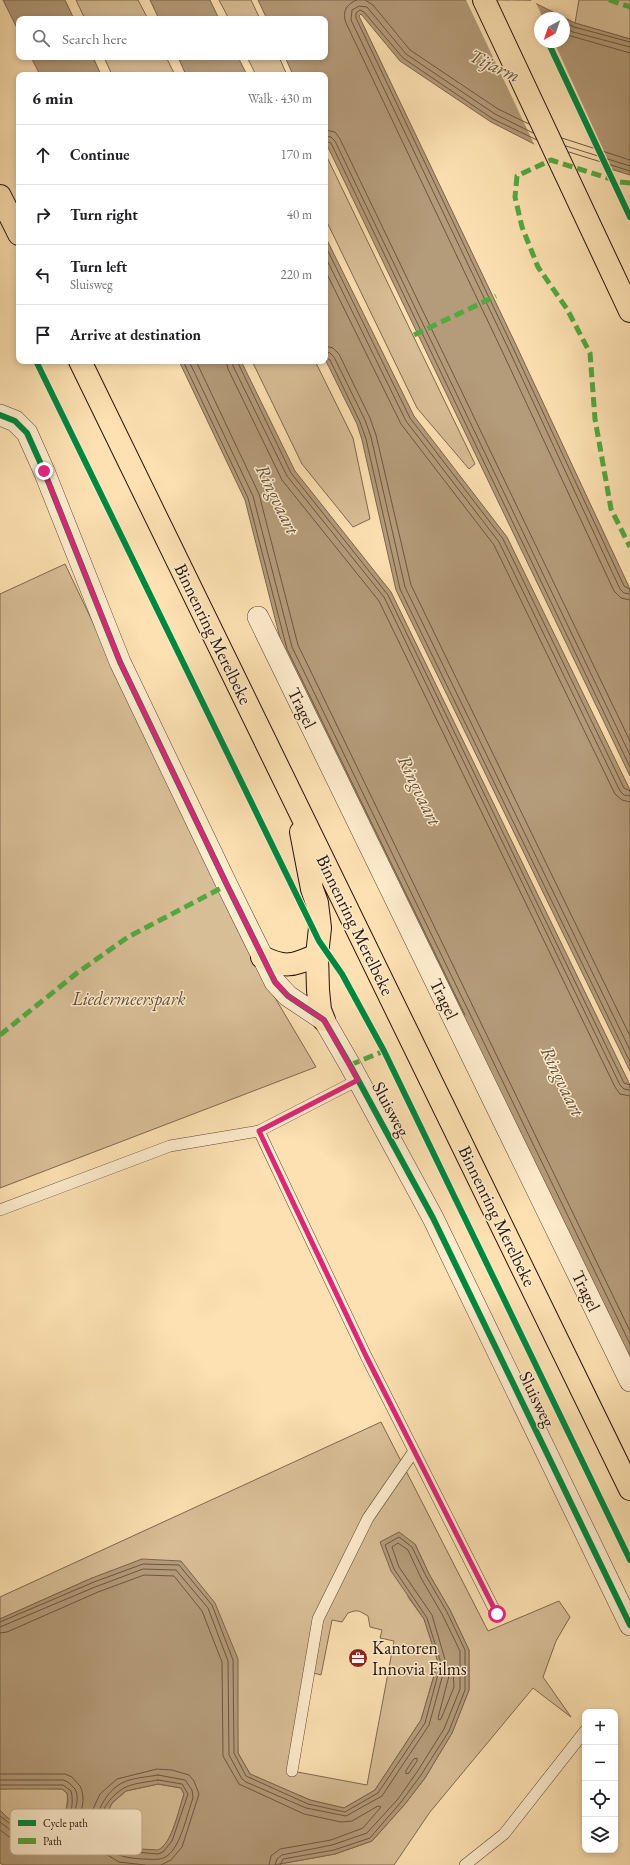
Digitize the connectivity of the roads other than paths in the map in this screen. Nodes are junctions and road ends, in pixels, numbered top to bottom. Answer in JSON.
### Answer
{"nodes":[{"id":1,"x":484,"y":0,"type":"edge"},
{"id":2,"x":0,"y":196,"type":"edge"},
{"id":3,"x":0,"y":225,"type":"edge"},
{"id":4,"x":16,"y":228,"type":"edge"},
{"id":5,"x":16,"y":245,"type":"edge"},
{"id":6,"x":630,"y":311,"type":"edge"},
{"id":7,"x":81,"y":364,"type":"edge"},
{"id":8,"x":0,"y":415,"type":"edge"},
{"id":9,"x":258,"y":617,"type":"dead end"},
{"id":10,"x":296,"y":803,"type":"junction"},
{"id":11,"x":317,"y":955,"type":"junction"},
{"id":12,"x":262,"y":957,"type":"junction"},
{"id":13,"x":324,"y":1020,"type":"junction"},
{"id":14,"x":358,"y":1080,"type":"junction"},
{"id":15,"x":259,"y":1131,"type":"junction"},
{"id":16,"x":0,"y":1210,"type":"edge"},
{"id":17,"x":630,"y":1381,"type":"edge"},
{"id":18,"x":414,"y":1451,"type":"junction"},
{"id":19,"x":630,"y":1489,"type":"edge"},
{"id":20,"x":497,"y":1614,"type":"dead end"},
{"id":21,"x":630,"y":1625,"type":"edge"},
{"id":22,"x":582,"y":1735,"type":"edge"},
{"id":23,"x":292,"y":1771,"type":"dead end"},
{"id":24,"x":465,"y":1865,"type":"edge"}],
"edges":[{"from":1,"to":6,"type":"highway"},
{"from":2,"to":4,"type":"highway"},
{"from":3,"to":5,"type":"highway"},
{"from":7,"to":10,"type":"highway","name":"Binnenring Merelbeke"},
{"from":8,"to":12,"type":"street","name":"Sluisweg"},
{"from":9,"to":17,"type":"street","name":"Tragel"},
{"from":10,"to":11,"type":"highway"},
{"from":10,"to":19,"type":"highway","name":"Binnenring Merelbeke"},
{"from":11,"to":12,"type":"highway"},
{"from":11,"to":13,"type":"highway"},
{"from":12,"to":13,"type":"street","name":"Sluisweg"},
{"from":13,"to":14,"type":"street","name":"Sluisweg"},
{"from":14,"to":15,"type":"lane"},
{"from":14,"to":21,"type":"street","name":"Sluisweg"},
{"from":15,"to":16,"type":"lane"},
{"from":15,"to":18,"type":"lane"},
{"from":18,"to":20,"type":"lane"},
{"from":18,"to":23,"type":"lane"},
{"from":22,"to":24,"type":"lane"}]}
